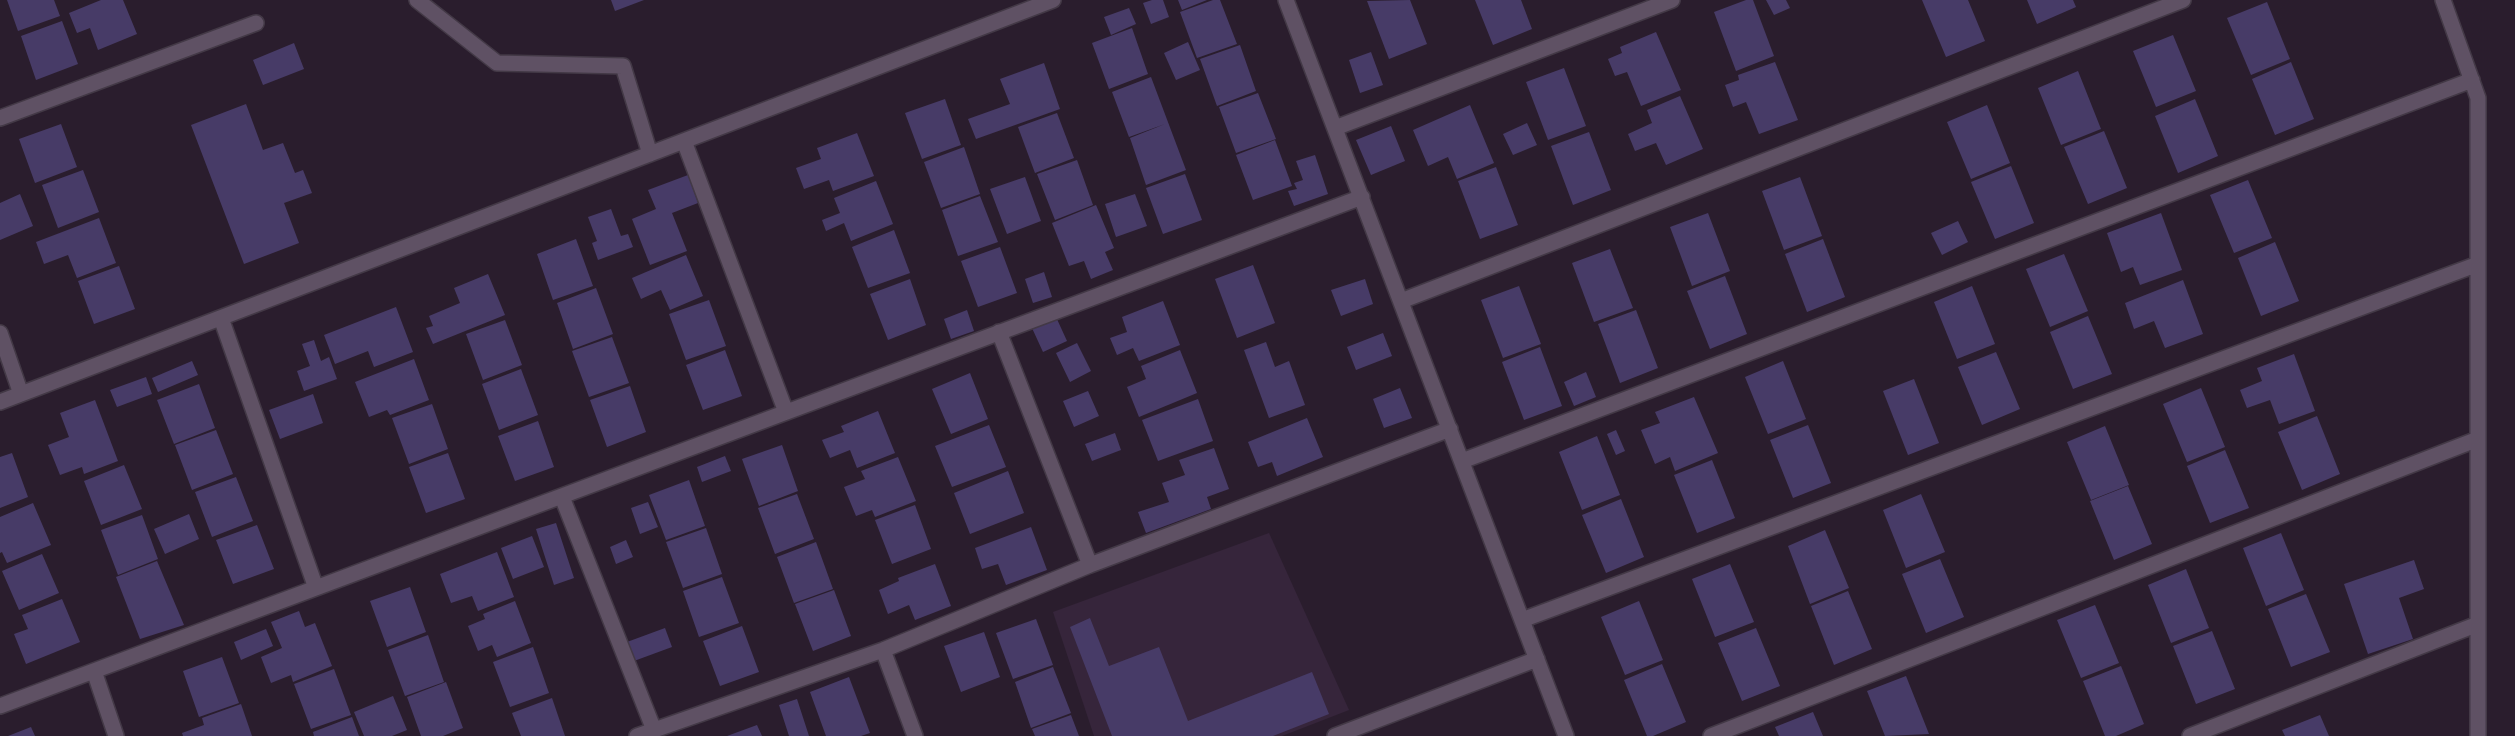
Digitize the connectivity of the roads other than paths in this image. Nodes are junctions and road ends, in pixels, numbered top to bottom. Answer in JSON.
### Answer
{"nodes":[{"id":1,"x":417,"y":0,"type":"edge"},
{"id":2,"x":1053,"y":0,"type":"edge"},
{"id":3,"x":1286,"y":0,"type":"edge"},
{"id":4,"x":1672,"y":0,"type":"edge"},
{"id":5,"x":2183,"y":0,"type":"edge"},
{"id":6,"x":2443,"y":0,"type":"edge"},
{"id":7,"x":256,"y":23,"type":"dead end"},
{"id":8,"x":2472,"y":80,"type":"junction"},
{"id":9,"x":0,"y":118,"type":"edge"},
{"id":10,"x":1335,"y":128,"type":"junction"},
{"id":11,"x":684,"y":141,"type":"junction"},
{"id":12,"x":650,"y":154,"type":"junction"},
{"id":13,"x":1362,"y":198,"type":"junction"},
{"id":14,"x":2478,"y":264,"type":"junction"},
{"id":15,"x":1401,"y":301,"type":"junction"},
{"id":16,"x":221,"y":318,"type":"junction"},
{"id":17,"x":999,"y":332,"type":"junction"},
{"id":18,"x":0,"y":333,"type":"edge"},
{"id":19,"x":21,"y":394,"type":"junction"},
{"id":20,"x":0,"y":402,"type":"edge"},
{"id":21,"x":786,"y":412,"type":"junction"},
{"id":22,"x":1450,"y":429,"type":"junction"},
{"id":23,"x":2478,"y":439,"type":"junction"},
{"id":24,"x":1462,"y":461,"type":"junction"},
{"id":25,"x":562,"y":496,"type":"junction"},
{"id":26,"x":1090,"y":565,"type":"junction"},
{"id":27,"x":316,"y":588,"type":"junction"},
{"id":28,"x":1522,"y":620,"type":"junction"},
{"id":29,"x":2478,"y":624,"type":"junction"},
{"id":30,"x":883,"y":650,"type":"junction"},
{"id":31,"x":1537,"y":659,"type":"junction"},
{"id":32,"x":94,"y":671,"type":"junction"},
{"id":33,"x":0,"y":706,"type":"edge"},
{"id":34,"x":654,"y":730,"type":"junction"},
{"id":35,"x":116,"y":736,"type":"edge"},
{"id":36,"x":637,"y":736,"type":"edge"},
{"id":37,"x":915,"y":736,"type":"edge"},
{"id":38,"x":1335,"y":736,"type":"edge"},
{"id":39,"x":1566,"y":736,"type":"edge"},
{"id":40,"x":1711,"y":736,"type":"edge"},
{"id":41,"x":2190,"y":736,"type":"edge"},
{"id":42,"x":2478,"y":736,"type":"edge"}],
"edges":[{"from":1,"to":12,"type":"street"},
{"from":2,"to":11,"type":"street"},
{"from":3,"to":10,"type":"street"},
{"from":4,"to":10,"type":"street"},
{"from":5,"to":15,"type":"street"},
{"from":6,"to":8,"type":"street"},
{"from":7,"to":9,"type":"street"},
{"from":8,"to":14,"type":"street"},
{"from":8,"to":24,"type":"street"},
{"from":10,"to":13,"type":"street"},
{"from":11,"to":12,"type":"street"},
{"from":11,"to":21,"type":"street"},
{"from":12,"to":16,"type":"street"},
{"from":13,"to":15,"type":"street"},
{"from":13,"to":17,"type":"street"},
{"from":14,"to":23,"type":"street"},
{"from":14,"to":28,"type":"street"},
{"from":15,"to":22,"type":"street"},
{"from":16,"to":19,"type":"street"},
{"from":16,"to":27,"type":"street"},
{"from":17,"to":21,"type":"street"},
{"from":17,"to":26,"type":"street"},
{"from":18,"to":19,"type":"street"},
{"from":19,"to":20,"type":"street"},
{"from":21,"to":25,"type":"street"},
{"from":22,"to":24,"type":"street"},
{"from":22,"to":26,"type":"street"},
{"from":23,"to":29,"type":"street"},
{"from":23,"to":40,"type":"street"},
{"from":24,"to":28,"type":"street"},
{"from":25,"to":27,"type":"street"},
{"from":25,"to":34,"type":"street"},
{"from":26,"to":30,"type":"street"},
{"from":27,"to":32,"type":"street"},
{"from":28,"to":31,"type":"street"},
{"from":29,"to":41,"type":"street"},
{"from":29,"to":42,"type":"street"},
{"from":30,"to":34,"type":"street"},
{"from":30,"to":37,"type":"street"},
{"from":31,"to":38,"type":"street"},
{"from":31,"to":39,"type":"street"},
{"from":32,"to":33,"type":"street"},
{"from":32,"to":35,"type":"street"},
{"from":34,"to":36,"type":"street"}]}
